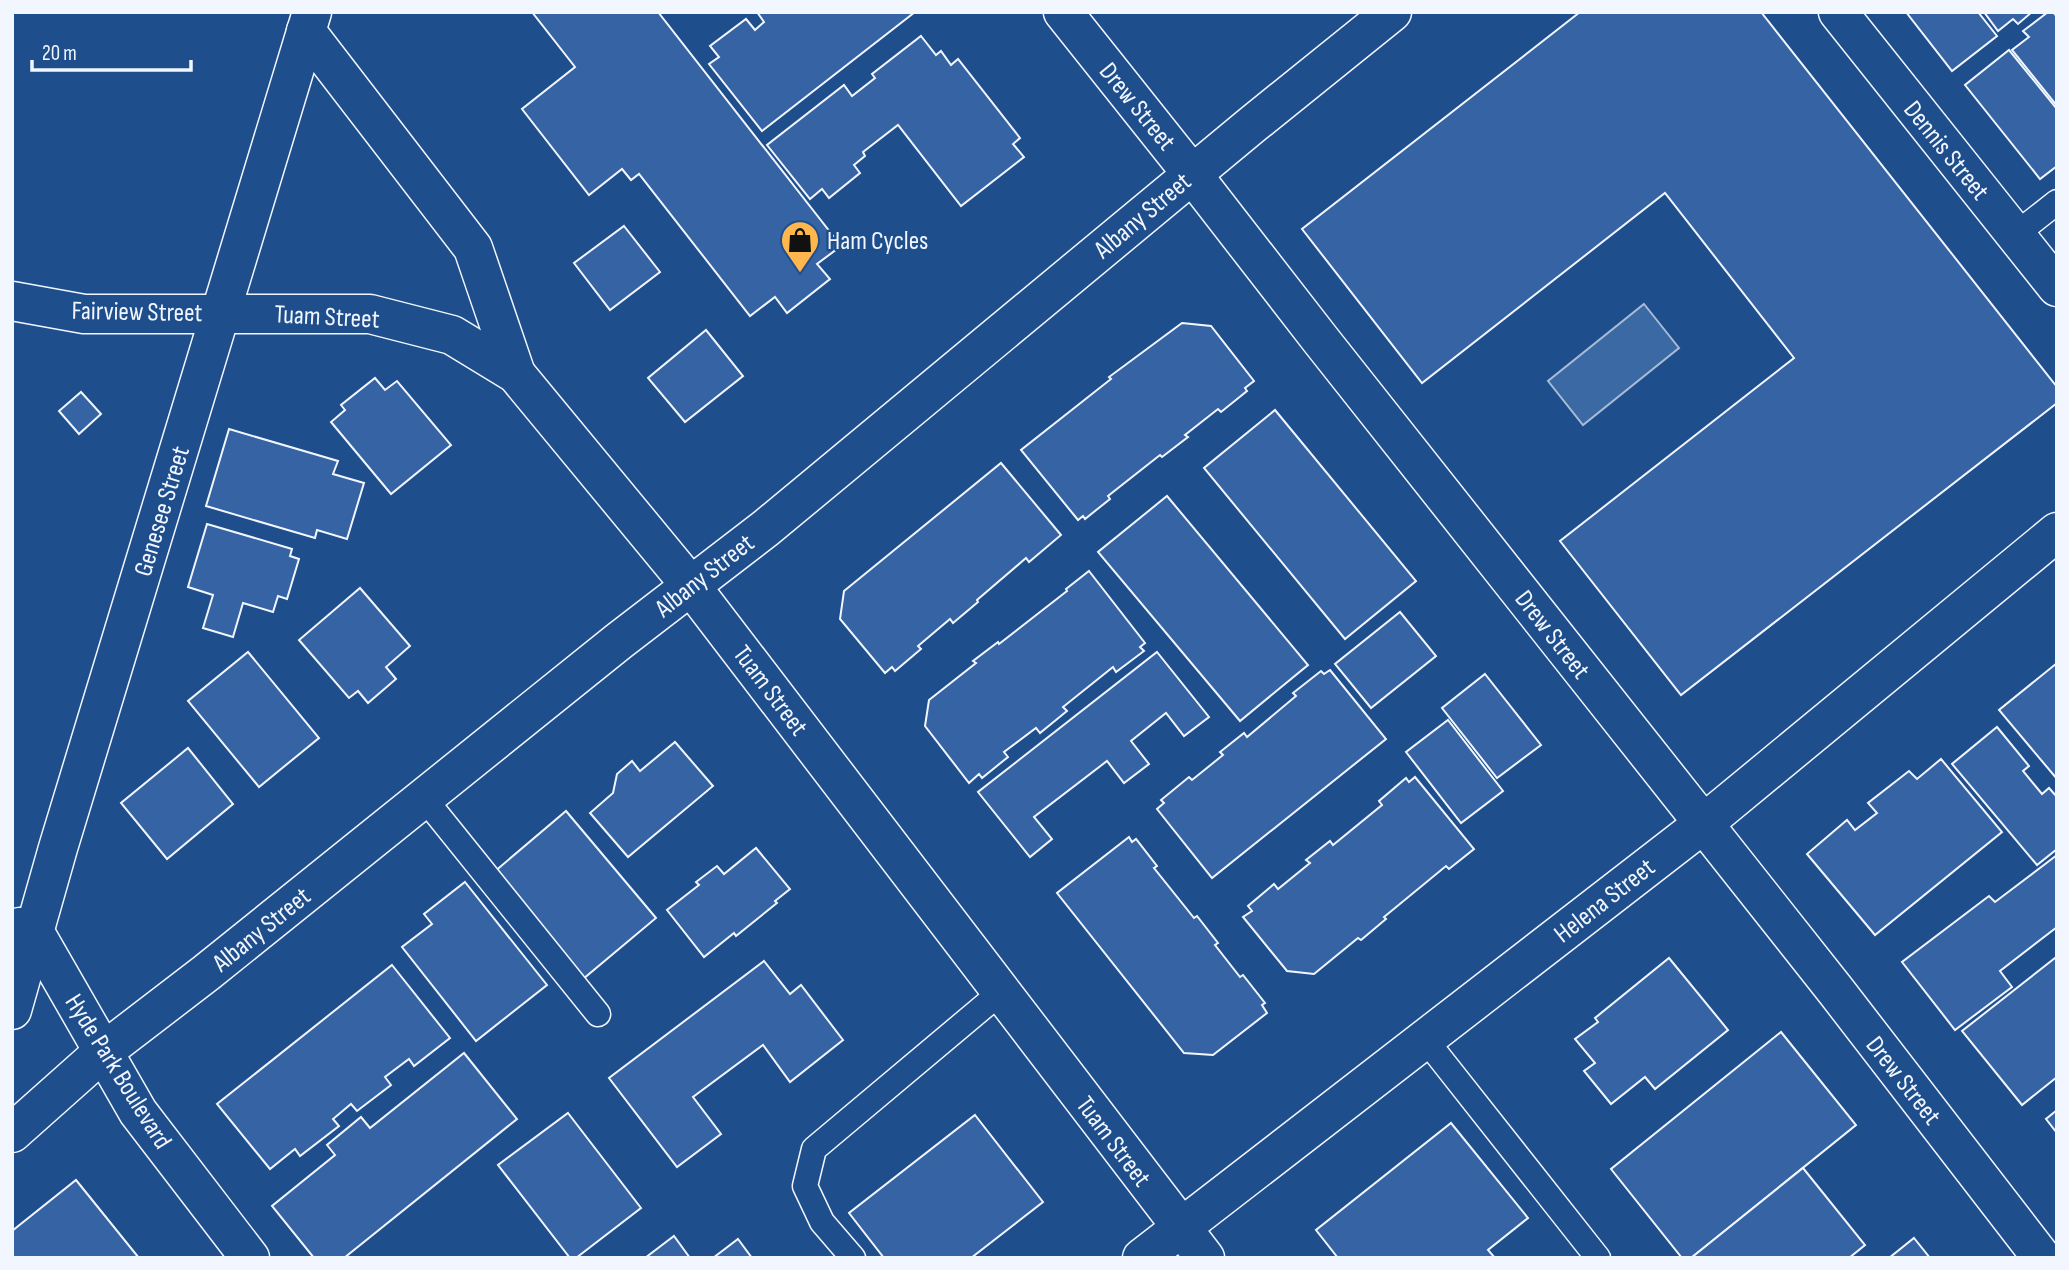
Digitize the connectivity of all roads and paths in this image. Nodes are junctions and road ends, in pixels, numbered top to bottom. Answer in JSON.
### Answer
{"nodes":[{"id":1,"x":1063,"y":12,"type":"edge"},
{"id":2,"x":1392,"y":12,"type":"edge"},
{"id":3,"x":1838,"y":12,"type":"edge"},
{"id":4,"x":309,"y":22,"type":"edge"},
{"id":5,"x":1192,"y":174,"type":"junction"},
{"id":6,"x":2057,"y":202,"type":"edge"},
{"id":7,"x":2015,"y":235,"type":"junction"},
{"id":8,"x":2057,"y":287,"type":"edge"},
{"id":9,"x":12,"y":301,"type":"edge"},
{"id":10,"x":221,"y":312,"type":"junction"},
{"id":11,"x":516,"y":374,"type":"junction"},
{"id":12,"x":2057,"y":532,"type":"edge"},
{"id":13,"x":691,"y":586,"type":"junction"},
{"id":14,"x":424,"y":798,"type":"junction"},
{"id":15,"x":1703,"y":824,"type":"junction"},
{"id":16,"x":23,"y":928,"type":"edge"},
{"id":17,"x":1001,"y":992,"type":"junction"},
{"id":18,"x":12,"y":1010,"type":"edge"},
{"id":19,"x":598,"y":1014,"type":"dead end"},
{"id":20,"x":1425,"y":1039,"type":"junction"},
{"id":21,"x":103,"y":1052,"type":"junction"},
{"id":22,"x":12,"y":1132,"type":"edge"},
{"id":23,"x":1181,"y":1228,"type":"junction"},
{"id":24,"x":250,"y":1258,"type":"edge"},
{"id":25,"x":853,"y":1258,"type":"edge"},
{"id":26,"x":1142,"y":1258,"type":"edge"},
{"id":27,"x":1205,"y":1258,"type":"edge"},
{"id":28,"x":1598,"y":1258,"type":"edge"},
{"id":29,"x":2042,"y":1258,"type":"edge"}],
"edges":[{"from":1,"to":5,"type":"street","name":"Drew Street"},
{"from":2,"to":5,"type":"street","name":"Albany Street"},
{"from":3,"to":7,"type":"street","name":"Dennis Street"},
{"from":4,"to":10,"type":"street","name":"Genesee Street"},
{"from":4,"to":11,"type":"street"},
{"from":5,"to":13,"type":"street","name":"Albany Street"},
{"from":5,"to":15,"type":"street","name":"Drew Street"},
{"from":6,"to":7,"type":"lane"},
{"from":7,"to":8,"type":"street","name":"Dennis Street"},
{"from":9,"to":10,"type":"street","name":"Fairview Street"},
{"from":10,"to":11,"type":"street","name":"Tuam Street"},
{"from":10,"to":16,"type":"street","name":"Genesee Street"},
{"from":11,"to":13,"type":"street","name":"Tuam Street"},
{"from":12,"to":15,"type":"street","name":"Helena Street"},
{"from":13,"to":14,"type":"street","name":"Albany Street"},
{"from":13,"to":17,"type":"street","name":"Tuam Street"},
{"from":14,"to":19,"type":"lane"},
{"from":14,"to":21,"type":"street","name":"Albany Street"},
{"from":15,"to":20,"type":"street","name":"Helena Street"},
{"from":15,"to":29,"type":"street","name":"Drew Street"},
{"from":16,"to":18,"type":"street","name":"Genesee Street"},
{"from":16,"to":21,"type":"street","name":"Hyde Park Boulevard"},
{"from":17,"to":23,"type":"street","name":"Tuam Street"},
{"from":17,"to":25,"type":"lane"},
{"from":20,"to":23,"type":"street","name":"Helena Street"},
{"from":20,"to":28,"type":"lane"},
{"from":21,"to":22,"type":"street","name":"Albany Street"},
{"from":21,"to":24,"type":"street","name":"Hyde Park Boulevard"},
{"from":23,"to":26,"type":"street","name":"Helena Street"},
{"from":23,"to":27,"type":"street","name":"Tuam Street"}]}
